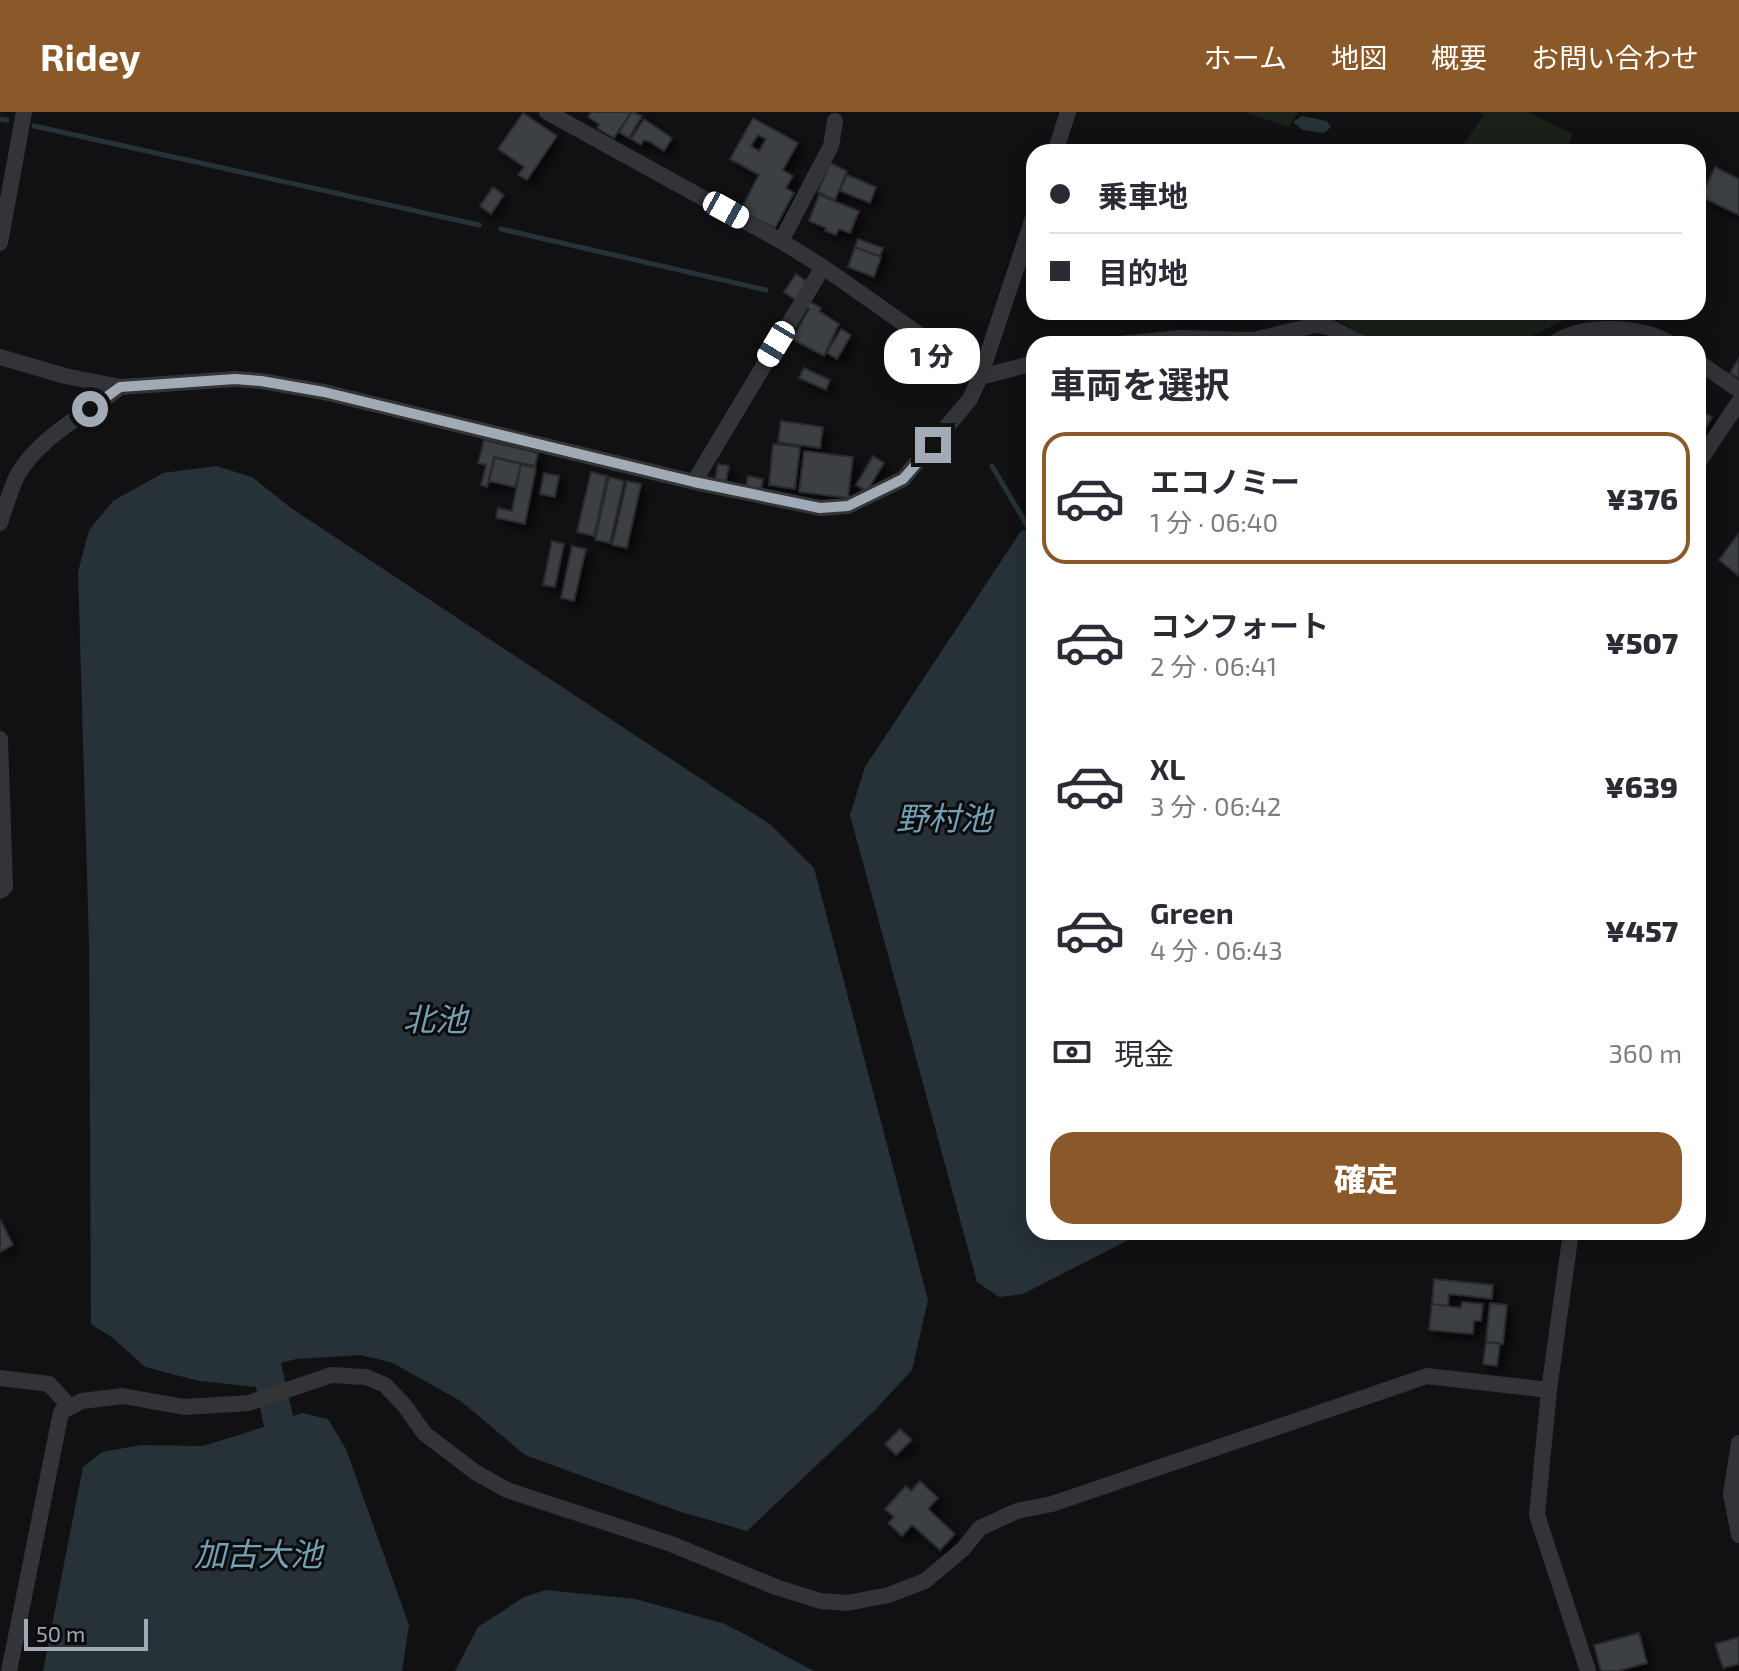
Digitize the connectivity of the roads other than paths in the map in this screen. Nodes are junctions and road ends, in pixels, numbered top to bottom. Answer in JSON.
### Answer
{"nodes":[{"id":1,"x":24,"y":112,"type":"edge"},
{"id":2,"x":547,"y":112,"type":"edge"},
{"id":3,"x":1068,"y":112,"type":"edge"},
{"id":4,"x":835,"y":121,"type":"dead end"},
{"id":5,"x":1058,"y":144,"type":"edge"},
{"id":6,"x":1026,"y":239,"type":"edge"},
{"id":7,"x":781,"y":241,"type":"junction"},
{"id":8,"x":0,"y":243,"type":"edge"},
{"id":9,"x":823,"y":267,"type":"junction"},
{"id":10,"x":1270,"y":336,"type":"edge"},
{"id":11,"x":1348,"y":336,"type":"edge"},
{"id":12,"x":1571,"y":336,"type":"edge"},
{"id":13,"x":1655,"y":336,"type":"edge"},
{"id":14,"x":0,"y":357,"type":"edge"},
{"id":15,"x":1026,"y":365,"type":"edge"},
{"id":16,"x":1706,"y":367,"type":"edge"},
{"id":17,"x":980,"y":377,"type":"junction"},
{"id":18,"x":120,"y":387,"type":"junction"},
{"id":19,"x":1739,"y":390,"type":"edge"},
{"id":20,"x":1739,"y":402,"type":"edge"},
{"id":21,"x":1706,"y":451,"type":"edge"},
{"id":22,"x":694,"y":482,"type":"junction"},
{"id":23,"x":0,"y":523,"type":"edge"},
{"id":24,"x":0,"y":739,"type":"edge"},
{"id":25,"x":0,"y":891,"type":"edge"},
{"id":26,"x":1570,"y":1240,"type":"edge"},
{"id":27,"x":0,"y":1378,"type":"edge"},
{"id":28,"x":1549,"y":1390,"type":"junction"},
{"id":29,"x":70,"y":1407,"type":"junction"},
{"id":30,"x":1739,"y":1443,"type":"edge"},
{"id":31,"x":1739,"y":1535,"type":"edge"},
{"id":32,"x":9,"y":1671,"type":"edge"},
{"id":33,"x":1588,"y":1671,"type":"edge"}],
"edges":[{"from":1,"to":8,"type":"street"},
{"from":2,"to":7,"type":"street"},
{"from":3,"to":5,"type":"street"},
{"from":4,"to":7,"type":"street"},
{"from":6,"to":17,"type":"street"},
{"from":7,"to":9,"type":"street"},
{"from":9,"to":17,"type":"street"},
{"from":9,"to":22,"type":"street"},
{"from":10,"to":11,"type":"street"},
{"from":12,"to":13,"type":"street"},
{"from":14,"to":18,"type":"street"},
{"from":15,"to":17,"type":"street"},
{"from":16,"to":19,"type":"street"},
{"from":17,"to":22,"type":"street"},
{"from":18,"to":22,"type":"street"},
{"from":18,"to":23,"type":"street"},
{"from":20,"to":21,"type":"street"},
{"from":24,"to":25,"type":"street"},
{"from":26,"to":28,"type":"street"},
{"from":27,"to":29,"type":"street"},
{"from":28,"to":29,"type":"street"},
{"from":28,"to":33,"type":"street"},
{"from":29,"to":32,"type":"street"},
{"from":30,"to":31,"type":"street"}]}
